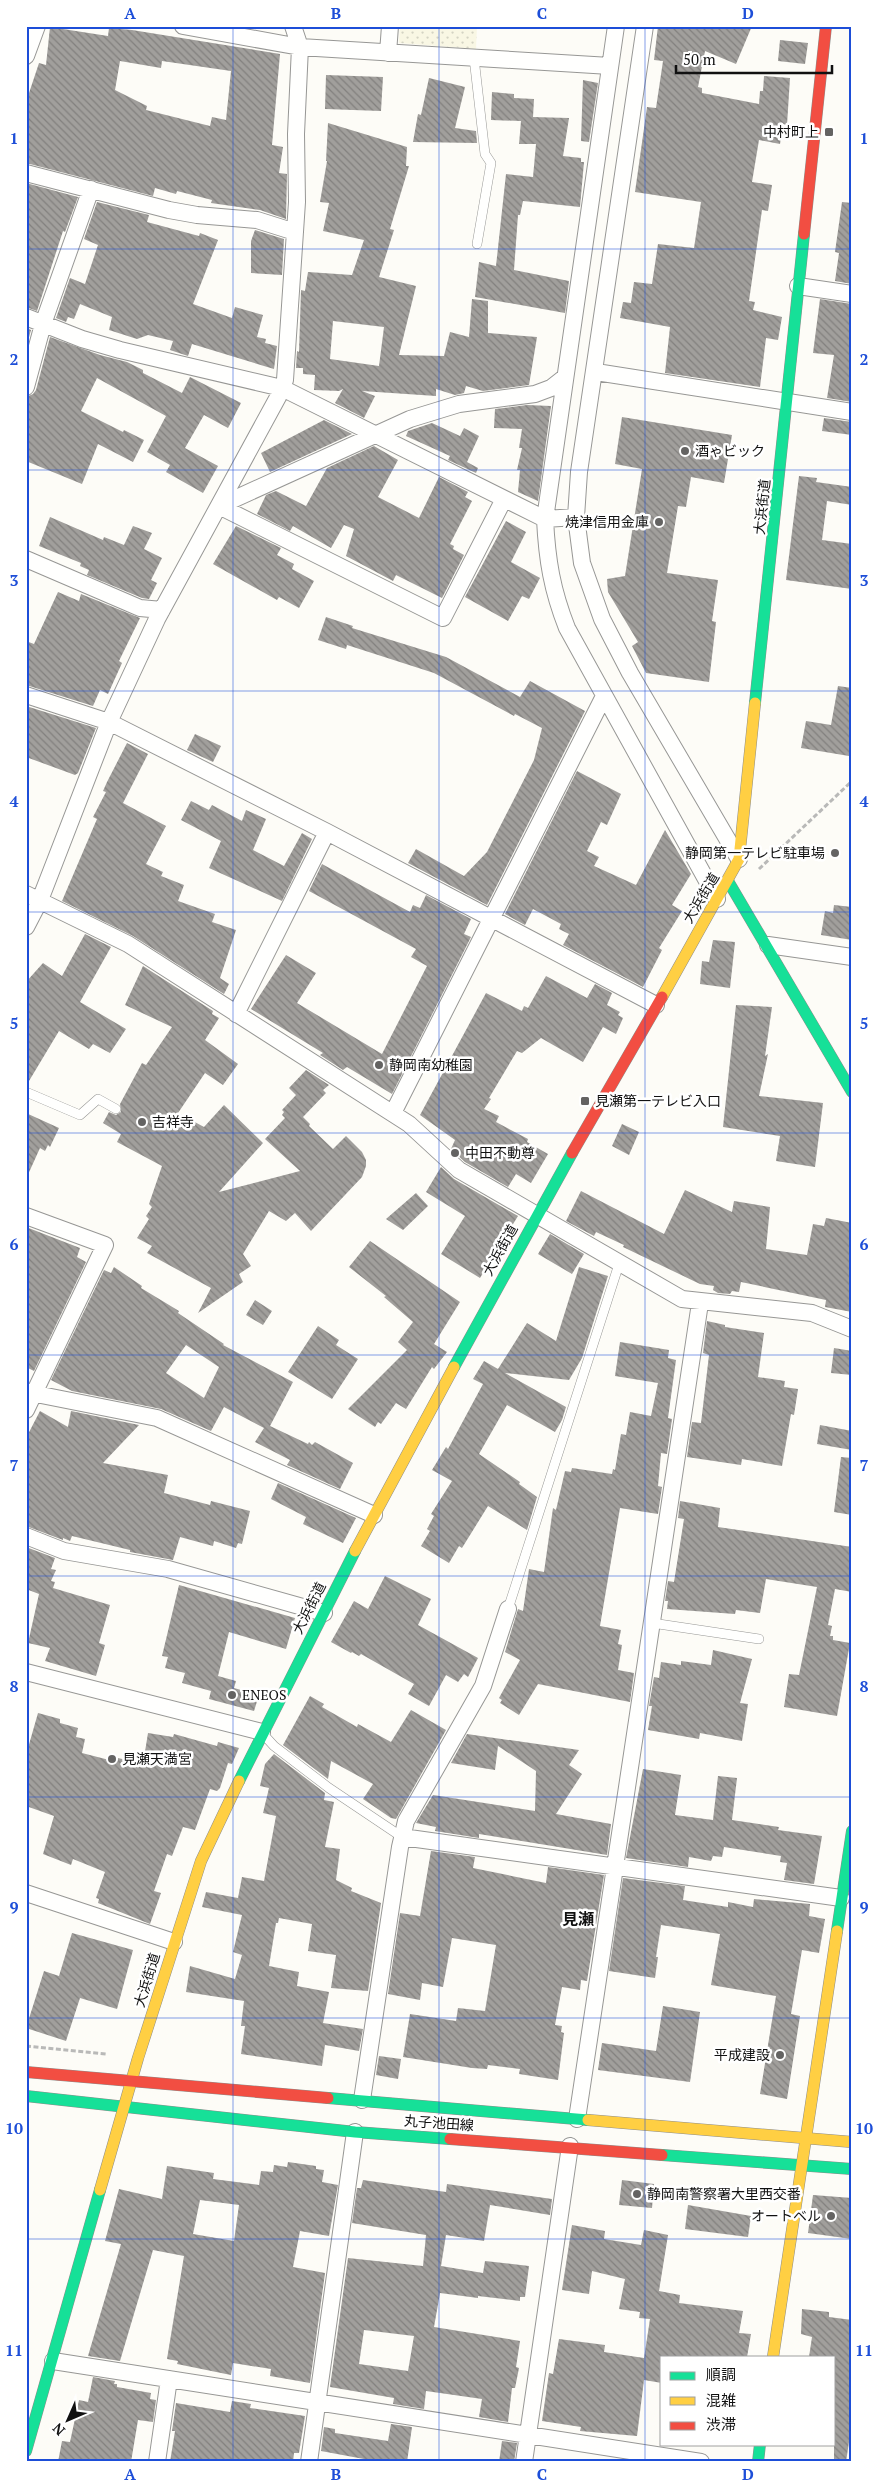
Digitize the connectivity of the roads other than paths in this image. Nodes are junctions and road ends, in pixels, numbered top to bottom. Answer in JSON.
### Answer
{"nodes":[{"id":1,"x":37,"y":26,"type":"edge"},
{"id":2,"x":183,"y":26,"type":"edge"},
{"id":3,"x":293,"y":26,"type":"edge"},
{"id":4,"x":390,"y":26,"type":"edge"},
{"id":5,"x":616,"y":26,"type":"edge"},
{"id":6,"x":645,"y":26,"type":"edge"},
{"id":7,"x":826,"y":26,"type":"edge"},
{"id":8,"x":300,"y":47,"type":"junction"},
{"id":9,"x":388,"y":52,"type":"junction"},
{"id":10,"x":26,"y":56,"type":"edge"},
{"id":11,"x":474,"y":58,"type":"junction"},
{"id":12,"x":610,"y":66,"type":"junction"},
{"id":13,"x":26,"y":173,"type":"edge"},
{"id":14,"x":91,"y":189,"type":"junction"},
{"id":15,"x":295,"y":232,"type":"junction"},
{"id":16,"x":477,"y":244,"type":"dead end"},
{"id":17,"x":798,"y":286,"type":"junction"},
{"id":18,"x":852,"y":294,"type":"edge"},
{"id":19,"x":26,"y":317,"type":"edge"},
{"id":20,"x":43,"y":324,"type":"junction"},
{"id":21,"x":596,"y":372,"type":"junction"},
{"id":22,"x":565,"y":377,"type":"junction"},
{"id":23,"x":26,"y":387,"type":"edge"},
{"id":24,"x":282,"y":388,"type":"junction"},
{"id":25,"x":788,"y":402,"type":"junction"},
{"id":26,"x":852,"y":412,"type":"edge"},
{"id":27,"x":375,"y":434,"type":"junction"},
{"id":28,"x":504,"y":499,"type":"junction"},
{"id":29,"x":219,"y":506,"type":"junction"},
{"id":30,"x":576,"y":517,"type":"junction"},
{"id":31,"x":544,"y":520,"type":"junction"},
{"id":32,"x":26,"y":559,"type":"edge"},
{"id":33,"x":162,"y":610,"type":"junction"},
{"id":34,"x":26,"y":695,"type":"edge"},
{"id":35,"x":604,"y":696,"type":"junction"},
{"id":36,"x":109,"y":722,"type":"junction"},
{"id":37,"x":327,"y":832,"type":"junction"},
{"id":38,"x":739,"y":859,"type":"junction"},
{"id":39,"x":728,"y":881,"type":"junction"},
{"id":40,"x":33,"y":897,"type":"edge"},
{"id":41,"x":717,"y":899,"type":"junction"},
{"id":42,"x":493,"y":919,"type":"junction"},
{"id":43,"x":26,"y":927,"type":"edge"},
{"id":44,"x":768,"y":945,"type":"junction"},
{"id":45,"x":852,"y":956,"type":"edge"},
{"id":46,"x":656,"y":1005,"type":"junction"},
{"id":47,"x":236,"y":1014,"type":"junction"},
{"id":48,"x":26,"y":1092,"type":"edge"},
{"id":49,"x":852,"y":1092,"type":"edge"},
{"id":50,"x":116,"y":1108,"type":"dead end"},
{"id":51,"x":392,"y":1114,"type":"junction"},
{"id":52,"x":537,"y":1214,"type":"junction"},
{"id":53,"x":26,"y":1216,"type":"edge"},
{"id":54,"x":619,"y":1264,"type":"junction"},
{"id":55,"x":700,"y":1303,"type":"junction"},
{"id":56,"x":852,"y":1329,"type":"edge"},
{"id":57,"x":30,"y":1392,"type":"edge"},
{"id":58,"x":26,"y":1410,"type":"edge"},
{"id":59,"x":374,"y":1515,"type":"junction"},
{"id":60,"x":26,"y":1536,"type":"edge"},
{"id":61,"x":508,"y":1610,"type":"joint"},
{"id":62,"x":324,"y":1613,"type":"junction"},
{"id":63,"x":652,"y":1623,"type":"junction"},
{"id":64,"x":760,"y":1639,"type":"dead end"},
{"id":65,"x":26,"y":1672,"type":"edge"},
{"id":66,"x":262,"y":1732,"type":"junction"},
{"id":67,"x":852,"y":1831,"type":"edge"},
{"id":68,"x":402,"y":1837,"type":"junction"},
{"id":69,"x":616,"y":1868,"type":"junction"},
{"id":70,"x":26,"y":1893,"type":"edge"},
{"id":71,"x":841,"y":1898,"type":"junction"},
{"id":72,"x":174,"y":1942,"type":"junction"},
{"id":73,"x":26,"y":2072,"type":"edge"},
{"id":74,"x":132,"y":2081,"type":"junction"},
{"id":75,"x":26,"y":2096,"type":"edge"},
{"id":76,"x":362,"y":2100,"type":"junction"},
{"id":77,"x":125,"y":2105,"type":"junction"},
{"id":78,"x":577,"y":2119,"type":"junction"},
{"id":79,"x":355,"y":2132,"type":"junction"},
{"id":80,"x":804,"y":2138,"type":"junction"},
{"id":81,"x":852,"y":2142,"type":"edge"},
{"id":82,"x":570,"y":2146,"type":"junction"},
{"id":83,"x":801,"y":2165,"type":"junction"},
{"id":84,"x":852,"y":2169,"type":"edge"},
{"id":85,"x":773,"y":2356,"type":"edge"},
{"id":86,"x":54,"y":2361,"type":"junction"},
{"id":87,"x":169,"y":2379,"type":"junction"},
{"id":88,"x":318,"y":2402,"type":"junction"},
{"id":89,"x":528,"y":2434,"type":"junction"},
{"id":90,"x":760,"y":2446,"type":"edge"},
{"id":91,"x":26,"y":2451,"type":"edge"},
{"id":92,"x":156,"y":2462,"type":"edge"},
{"id":93,"x":309,"y":2462,"type":"edge"},
{"id":94,"x":524,"y":2462,"type":"edge"},
{"id":95,"x":700,"y":2462,"type":"edge"},
{"id":96,"x":758,"y":2462,"type":"edge"}],
"edges":[{"from":1,"to":10,"type":"street"},
{"from":2,"to":8,"type":"street"},
{"from":3,"to":8,"type":"street"},
{"from":4,"to":9,"type":"street"},
{"from":5,"to":12,"type":"street"},
{"from":6,"to":21,"type":"street"},
{"from":7,"to":17,"type":"street","name":"大浜街道"},
{"from":8,"to":9,"type":"street"},
{"from":8,"to":15,"type":"street"},
{"from":9,"to":11,"type":"street"},
{"from":11,"to":12,"type":"street"},
{"from":11,"to":16,"type":"lane"},
{"from":12,"to":22,"type":"street"},
{"from":13,"to":14,"type":"street"},
{"from":14,"to":15,"type":"street"},
{"from":14,"to":20,"type":"street"},
{"from":15,"to":24,"type":"street"},
{"from":17,"to":18,"type":"street"},
{"from":17,"to":25,"type":"street","name":"大浜街道"},
{"from":19,"to":20,"type":"street"},
{"from":20,"to":23,"type":"street"},
{"from":20,"to":24,"type":"street"},
{"from":21,"to":25,"type":"street"},
{"from":21,"to":30,"type":"street"},
{"from":22,"to":27,"type":"street"},
{"from":22,"to":31,"type":"street"},
{"from":24,"to":27,"type":"street"},
{"from":24,"to":29,"type":"street"},
{"from":25,"to":26,"type":"street"},
{"from":25,"to":38,"type":"street","name":"大浜街道"},
{"from":27,"to":28,"type":"street"},
{"from":27,"to":29,"type":"street"},
{"from":28,"to":29,"type":"street"},
{"from":28,"to":31,"type":"street"},
{"from":29,"to":33,"type":"street"},
{"from":30,"to":31,"type":"street"},
{"from":30,"to":38,"type":"street"},
{"from":31,"to":35,"type":"street"},
{"from":32,"to":33,"type":"street"},
{"from":33,"to":36,"type":"street"},
{"from":34,"to":36,"type":"street"},
{"from":35,"to":41,"type":"street"},
{"from":35,"to":42,"type":"street"},
{"from":36,"to":37,"type":"street"},
{"from":36,"to":40,"type":"street"},
{"from":37,"to":42,"type":"street"},
{"from":37,"to":47,"type":"street"},
{"from":38,"to":39,"type":"street","name":"大浜街道"},
{"from":39,"to":41,"type":"street","name":"大浜街道"},
{"from":39,"to":44,"type":"street"},
{"from":40,"to":43,"type":"street"},
{"from":40,"to":47,"type":"street"},
{"from":41,"to":46,"type":"street","name":"大浜街道"},
{"from":42,"to":46,"type":"street"},
{"from":42,"to":51,"type":"street"},
{"from":44,"to":45,"type":"street"},
{"from":44,"to":49,"type":"street"},
{"from":46,"to":52,"type":"street","name":"大浜街道"},
{"from":47,"to":51,"type":"street"},
{"from":48,"to":50,"type":"lane"},
{"from":51,"to":52,"type":"street"},
{"from":52,"to":54,"type":"street"},
{"from":52,"to":59,"type":"street","name":"大浜街道"},
{"from":53,"to":57,"type":"street"},
{"from":54,"to":55,"type":"street"},
{"from":54,"to":61,"type":"lane"},
{"from":55,"to":56,"type":"street"},
{"from":55,"to":63,"type":"street"},
{"from":57,"to":58,"type":"street"},
{"from":57,"to":59,"type":"street"},
{"from":59,"to":62,"type":"street","name":"大浜街道"},
{"from":60,"to":62,"type":"street"},
{"from":61,"to":68,"type":"street"},
{"from":62,"to":66,"type":"street","name":"大浜街道"},
{"from":63,"to":64,"type":"lane"},
{"from":63,"to":69,"type":"street"},
{"from":65,"to":66,"type":"street"},
{"from":66,"to":68,"type":"lane"},
{"from":66,"to":72,"type":"street","name":"大浜街道"},
{"from":67,"to":71,"type":"street"},
{"from":68,"to":69,"type":"street"},
{"from":68,"to":76,"type":"street"},
{"from":69,"to":71,"type":"street"},
{"from":69,"to":78,"type":"street"},
{"from":70,"to":72,"type":"street"},
{"from":71,"to":80,"type":"street"},
{"from":72,"to":74,"type":"street","name":"大浜街道"},
{"from":73,"to":74,"type":"street","name":"丸子池田線"},
{"from":74,"to":76,"type":"street","name":"丸子池田線"},
{"from":74,"to":77,"type":"street","name":"大浜街道"},
{"from":75,"to":77,"type":"street","name":"丸子池田線"},
{"from":76,"to":78,"type":"street","name":"丸子池田線"},
{"from":77,"to":79,"type":"street","name":"丸子池田線"},
{"from":77,"to":86,"type":"street","name":"大浜街道"},
{"from":78,"to":80,"type":"street","name":"丸子池田線"},
{"from":79,"to":82,"type":"street","name":"丸子池田線"},
{"from":79,"to":88,"type":"street"},
{"from":80,"to":81,"type":"street","name":"丸子池田線"},
{"from":80,"to":83,"type":"street"},
{"from":82,"to":83,"type":"street","name":"丸子池田線"},
{"from":82,"to":89,"type":"street"},
{"from":83,"to":84,"type":"street","name":"丸子池田線"},
{"from":83,"to":85,"type":"street"},
{"from":86,"to":87,"type":"street"},
{"from":86,"to":91,"type":"street","name":"大浜街道"},
{"from":87,"to":88,"type":"street"},
{"from":87,"to":92,"type":"street"},
{"from":88,"to":89,"type":"street"},
{"from":88,"to":93,"type":"street"},
{"from":89,"to":94,"type":"street"},
{"from":89,"to":95,"type":"street"},
{"from":90,"to":96,"type":"street"}]}
